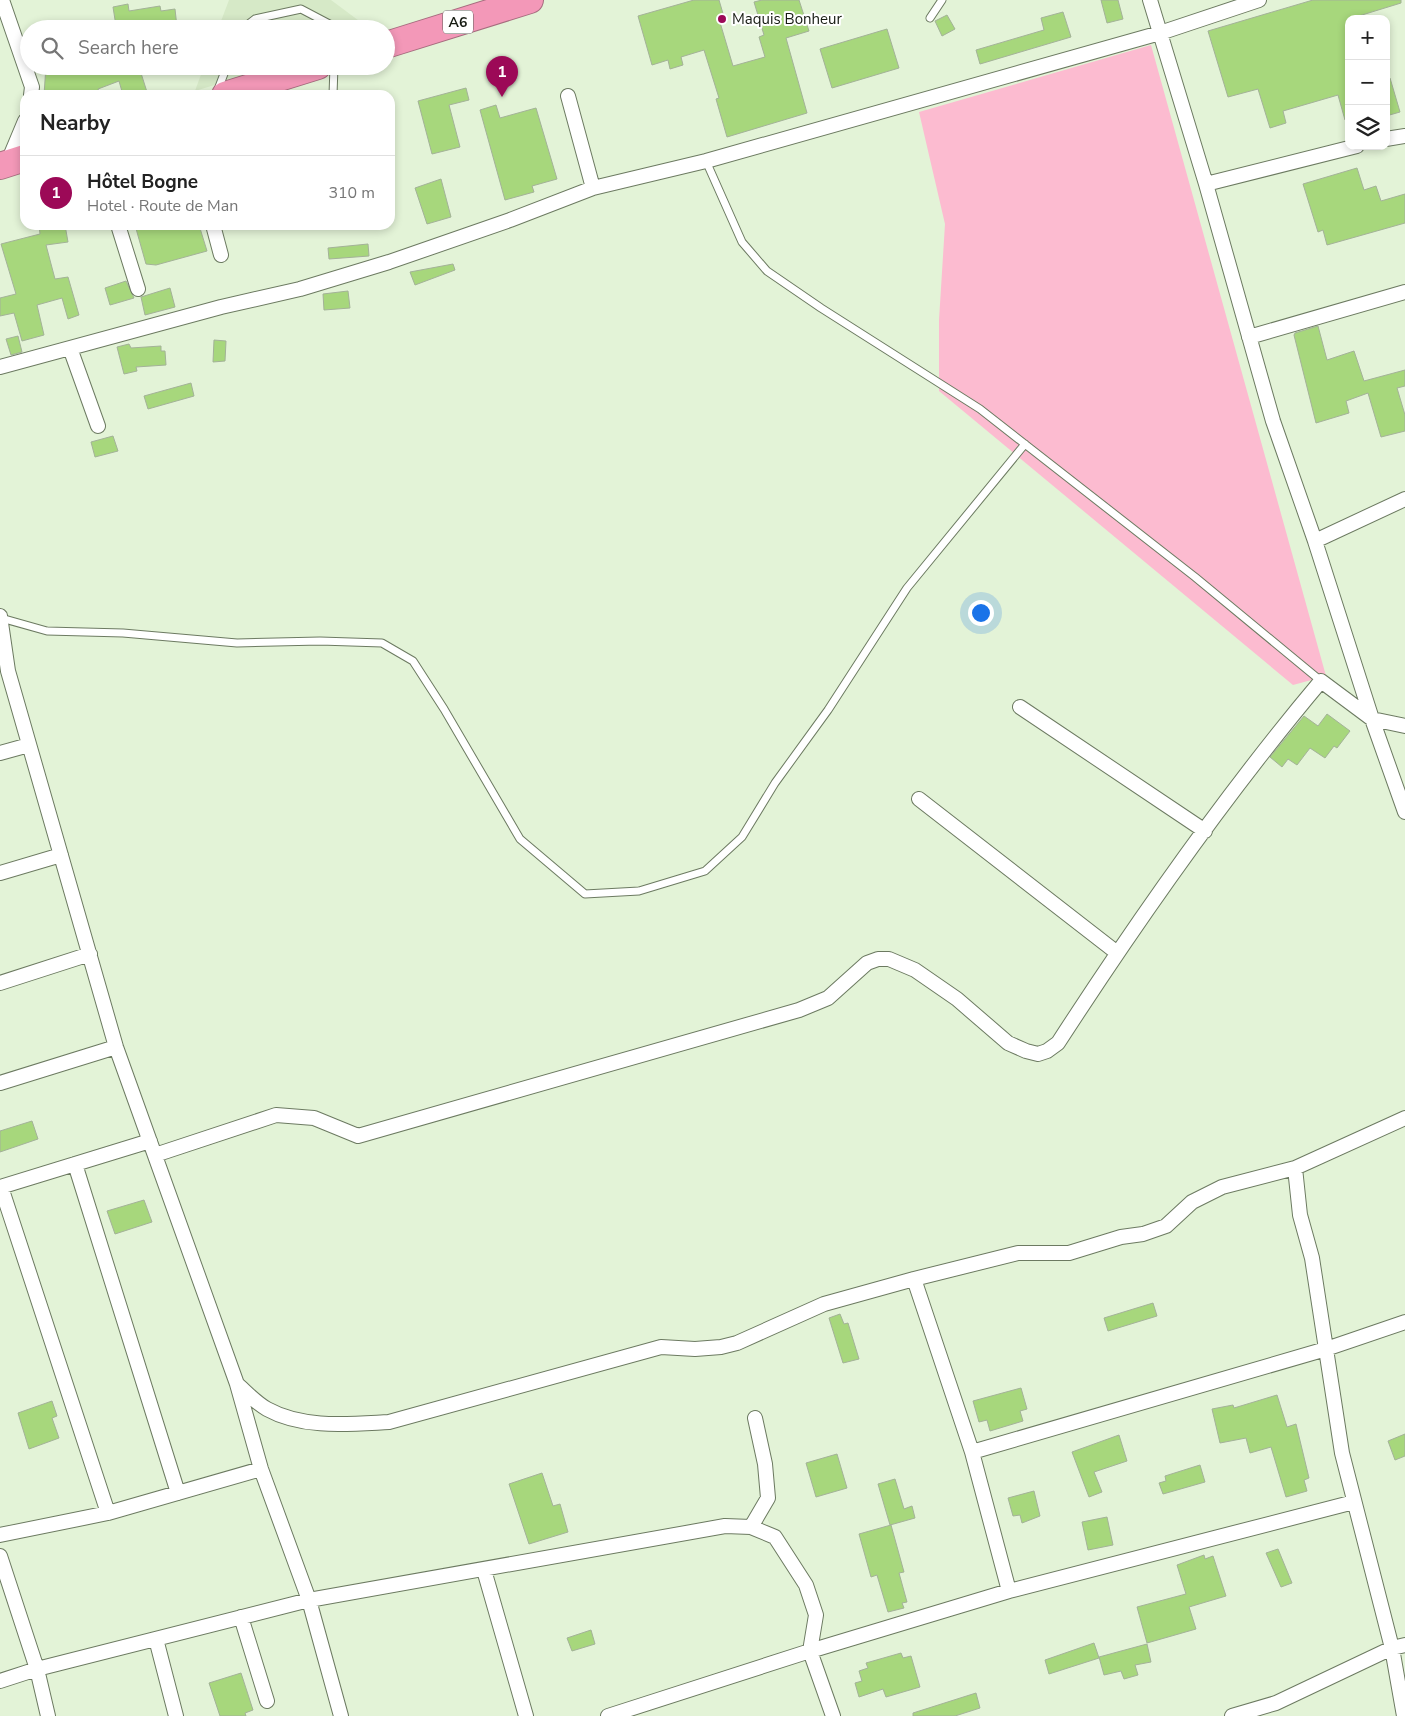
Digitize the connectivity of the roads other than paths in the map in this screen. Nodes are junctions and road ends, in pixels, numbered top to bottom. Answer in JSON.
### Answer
{"nodes":[{"id":1,"x":2,"y":0,"type":"edge"},
{"id":2,"x":530,"y":0,"type":"edge"},
{"id":3,"x":942,"y":0,"type":"edge"},
{"id":4,"x":1150,"y":0,"type":"edge"},
{"id":5,"x":1259,"y":0,"type":"edge"},
{"id":6,"x":930,"y":18,"type":"dead end"},
{"id":7,"x":254,"y":20,"type":"edge"},
{"id":8,"x":322,"y":20,"type":"edge"},
{"id":9,"x":1160,"y":33,"type":"junction"},
{"id":10,"x":395,"y":42,"type":"edge"},
{"id":11,"x":20,"y":52,"type":"edge"},
{"id":12,"x":28,"y":75,"type":"edge"},
{"id":13,"x":224,"y":75,"type":"edge"},
{"id":14,"x":289,"y":75,"type":"edge"},
{"id":15,"x":334,"y":75,"type":"edge"},
{"id":16,"x":32,"y":90,"type":"edge"},
{"id":17,"x":218,"y":90,"type":"edge"},
{"id":18,"x":241,"y":90,"type":"edge"},
{"id":19,"x":333,"y":90,"type":"edge"},
{"id":20,"x":568,"y":96,"type":"dead end"},
{"id":21,"x":20,"y":136,"type":"edge"},
{"id":22,"x":1405,"y":136,"type":"edge"},
{"id":23,"x":1390,"y":138,"type":"edge"},
{"id":24,"x":1345,"y":149,"type":"edge"},
{"id":25,"x":706,"y":161,"type":"junction"},
{"id":26,"x":11,"y":163,"type":"edge"},
{"id":27,"x":1206,"y":184,"type":"junction"},
{"id":28,"x":593,"y":188,"type":"junction"},
{"id":29,"x":120,"y":230,"type":"edge"},
{"id":30,"x":214,"y":230,"type":"edge"},
{"id":31,"x":221,"y":255,"type":"dead end"},
{"id":32,"x":138,"y":290,"type":"dead end"},
{"id":33,"x":1405,"y":292,"type":"edge"},
{"id":34,"x":1249,"y":337,"type":"junction"},
{"id":35,"x":70,"y":348,"type":"junction"},
{"id":36,"x":0,"y":367,"type":"edge"},
{"id":37,"x":98,"y":426,"type":"dead end"},
{"id":38,"x":1025,"y":444,"type":"junction"},
{"id":39,"x":1405,"y":500,"type":"edge"},
{"id":40,"x":1315,"y":541,"type":"junction"},
{"id":41,"x":0,"y":617,"type":"edge"},
{"id":42,"x":1320,"y":681,"type":"junction"},
{"id":43,"x":1020,"y":706,"type":"dead end"},
{"id":44,"x":1372,"y":719,"type":"junction"},
{"id":45,"x":1405,"y":726,"type":"edge"},
{"id":46,"x":29,"y":745,"type":"junction"},
{"id":47,"x":0,"y":753,"type":"edge"},
{"id":48,"x":919,"y":799,"type":"dead end"},
{"id":49,"x":1405,"y":812,"type":"edge"},
{"id":50,"x":1205,"y":831,"type":"junction"},
{"id":51,"x":61,"y":855,"type":"junction"},
{"id":52,"x":0,"y":873,"type":"edge"},
{"id":53,"x":1116,"y":952,"type":"junction"},
{"id":54,"x":90,"y":954,"type":"junction"},
{"id":55,"x":0,"y":983,"type":"edge"},
{"id":56,"x":116,"y":1047,"type":"junction"},
{"id":57,"x":0,"y":1083,"type":"edge"},
{"id":58,"x":1405,"y":1118,"type":"edge"},
{"id":59,"x":150,"y":1141,"type":"junction"},
{"id":60,"x":155,"y":1155,"type":"junction"},
{"id":61,"x":75,"y":1164,"type":"junction"},
{"id":62,"x":1295,"y":1168,"type":"junction"},
{"id":63,"x":0,"y":1187,"type":"edge"},
{"id":64,"x":914,"y":1279,"type":"junction"},
{"id":65,"x":1405,"y":1322,"type":"edge"},
{"id":66,"x":1326,"y":1349,"type":"junction"},
{"id":67,"x":237,"y":1384,"type":"junction"},
{"id":68,"x":755,"y":1418,"type":"dead end"},
{"id":69,"x":972,"y":1452,"type":"junction"},
{"id":70,"x":261,"y":1468,"type":"junction"},
{"id":71,"x":178,"y":1493,"type":"junction"},
{"id":72,"x":1354,"y":1502,"type":"junction"},
{"id":73,"x":108,"y":1513,"type":"junction"},
{"id":74,"x":751,"y":1528,"type":"junction"},
{"id":75,"x":0,"y":1535,"type":"edge"},
{"id":76,"x":0,"y":1556,"type":"edge"},
{"id":77,"x":484,"y":1570,"type":"junction"},
{"id":78,"x":1009,"y":1591,"type":"junction"},
{"id":79,"x":309,"y":1600,"type":"junction"},
{"id":80,"x":242,"y":1617,"type":"junction"},
{"id":81,"x":156,"y":1639,"type":"junction"},
{"id":82,"x":1399,"y":1646,"type":"edge"},
{"id":83,"x":810,"y":1651,"type":"junction"},
{"id":84,"x":37,"y":1669,"type":"junction"},
{"id":85,"x":0,"y":1681,"type":"edge"},
{"id":86,"x":267,"y":1701,"type":"dead end"},
{"id":87,"x":48,"y":1716,"type":"edge"},
{"id":88,"x":176,"y":1716,"type":"edge"},
{"id":89,"x":341,"y":1716,"type":"edge"},
{"id":90,"x":526,"y":1716,"type":"edge"},
{"id":91,"x":608,"y":1716,"type":"edge"},
{"id":92,"x":833,"y":1716,"type":"edge"},
{"id":93,"x":1232,"y":1716,"type":"edge"},
{"id":94,"x":1404,"y":1716,"type":"edge"}],
"edges":[{"from":1,"to":11,"type":"street"},
{"from":2,"to":10,"type":"highway","number":"A6"},
{"from":3,"to":6,"type":"lane"},
{"from":4,"to":9,"type":"street"},
{"from":5,"to":9,"type":"street"},
{"from":7,"to":8,"type":"lane"},
{"from":9,"to":25,"type":"street"},
{"from":9,"to":27,"type":"street"},
{"from":12,"to":16,"type":"street"},
{"from":13,"to":17,"type":"lane"},
{"from":14,"to":18,"type":"highway"},
{"from":15,"to":19,"type":"lane"},
{"from":20,"to":28,"type":"street"},
{"from":21,"to":26,"type":"street"},
{"from":22,"to":23,"type":"street"},
{"from":24,"to":27,"type":"street"},
{"from":25,"to":28,"type":"street"},
{"from":25,"to":38,"type":"lane"},
{"from":27,"to":34,"type":"street"},
{"from":28,"to":35,"type":"street"},
{"from":29,"to":32,"type":"street"},
{"from":30,"to":31,"type":"street"},
{"from":33,"to":34,"type":"street"},
{"from":34,"to":40,"type":"street"},
{"from":35,"to":36,"type":"street"},
{"from":35,"to":37,"type":"street"},
{"from":38,"to":41,"type":"lane"},
{"from":38,"to":42,"type":"lane"},
{"from":39,"to":40,"type":"street"},
{"from":40,"to":44,"type":"street"},
{"from":41,"to":46,"type":"street"},
{"from":42,"to":44,"type":"street"},
{"from":42,"to":50,"type":"street"},
{"from":43,"to":50,"type":"street"},
{"from":44,"to":45,"type":"street"},
{"from":44,"to":49,"type":"street"},
{"from":46,"to":47,"type":"street"},
{"from":46,"to":51,"type":"street"},
{"from":48,"to":53,"type":"street"},
{"from":50,"to":53,"type":"street"},
{"from":51,"to":52,"type":"street"},
{"from":51,"to":54,"type":"street"},
{"from":53,"to":60,"type":"street"},
{"from":54,"to":55,"type":"street"},
{"from":54,"to":56,"type":"street"},
{"from":56,"to":57,"type":"street"},
{"from":56,"to":59,"type":"street"},
{"from":58,"to":62,"type":"street"},
{"from":59,"to":60,"type":"street"},
{"from":59,"to":61,"type":"street"},
{"from":60,"to":67,"type":"street"},
{"from":61,"to":63,"type":"street"},
{"from":61,"to":71,"type":"street"},
{"from":62,"to":64,"type":"street"},
{"from":62,"to":66,"type":"street"},
{"from":63,"to":73,"type":"street"},
{"from":64,"to":67,"type":"street"},
{"from":64,"to":69,"type":"street"},
{"from":65,"to":66,"type":"street"},
{"from":66,"to":69,"type":"street"},
{"from":66,"to":72,"type":"street"},
{"from":67,"to":70,"type":"street"},
{"from":68,"to":74,"type":"street"},
{"from":69,"to":78,"type":"street"},
{"from":70,"to":71,"type":"street"},
{"from":70,"to":79,"type":"street"},
{"from":71,"to":73,"type":"street"},
{"from":72,"to":78,"type":"street"},
{"from":72,"to":82,"type":"street"},
{"from":73,"to":75,"type":"street"},
{"from":74,"to":77,"type":"street"},
{"from":74,"to":83,"type":"street"},
{"from":76,"to":84,"type":"street"},
{"from":77,"to":79,"type":"street"},
{"from":77,"to":90,"type":"street"},
{"from":78,"to":83,"type":"street"},
{"from":79,"to":80,"type":"street"},
{"from":79,"to":89,"type":"street"},
{"from":80,"to":81,"type":"street"},
{"from":80,"to":86,"type":"street"},
{"from":81,"to":84,"type":"street"},
{"from":81,"to":88,"type":"street"},
{"from":82,"to":93,"type":"street"},
{"from":82,"to":94,"type":"street"},
{"from":83,"to":91,"type":"street"},
{"from":83,"to":92,"type":"street"},
{"from":84,"to":85,"type":"street"},
{"from":84,"to":87,"type":"street"}]}
